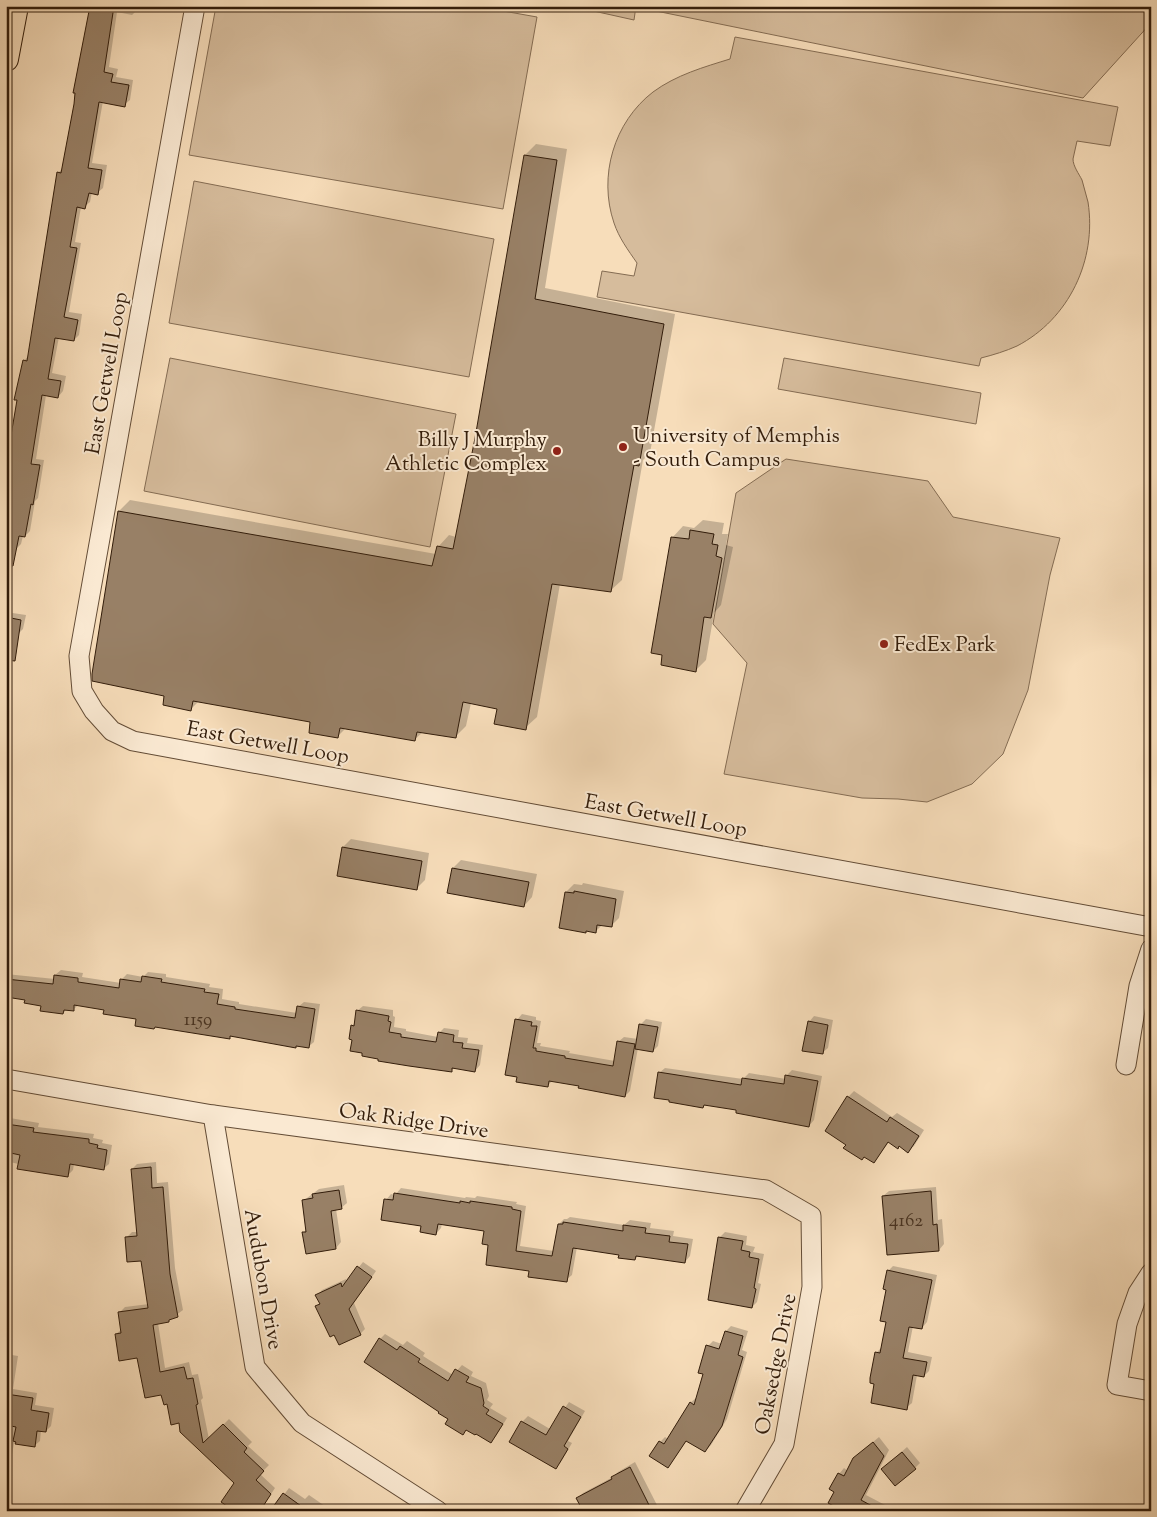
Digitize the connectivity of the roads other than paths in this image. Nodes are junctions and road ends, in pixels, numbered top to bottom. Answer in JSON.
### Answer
{"nodes":[{"id":1,"x":16,"y":6,"type":"edge"},
{"id":2,"x":196,"y":6,"type":"edge"},
{"id":3,"x":6,"y":59,"type":"edge"},
{"id":4,"x":1151,"y":927,"type":"edge"},
{"id":5,"x":1151,"y":949,"type":"edge"},
{"id":6,"x":1126,"y":1065,"type":"dead end"},
{"id":7,"x":6,"y":1079,"type":"edge"},
{"id":8,"x":213,"y":1115,"type":"junction"},
{"id":9,"x":811,"y":1216,"type":"joint"},
{"id":10,"x":1151,"y":1273,"type":"edge"},
{"id":11,"x":1151,"y":1391,"type":"edge"},
{"id":12,"x":438,"y":1511,"type":"edge"},
{"id":13,"x":745,"y":1511,"type":"edge"}],
"edges":[{"from":1,"to":3,"type":"main road"},
{"from":2,"to":4,"type":"street","name":"East Getwell Loop"},
{"from":5,"to":6,"type":"street"},
{"from":7,"to":8,"type":"street","name":"Oak Ridge Drive"},
{"from":8,"to":9,"type":"street","name":"Oak Ridge Drive"},
{"from":8,"to":12,"type":"street","name":"Audubon Drive"},
{"from":9,"to":13,"type":"street","name":"Oaksedge Drive"},
{"from":10,"to":11,"type":"street"}]}
